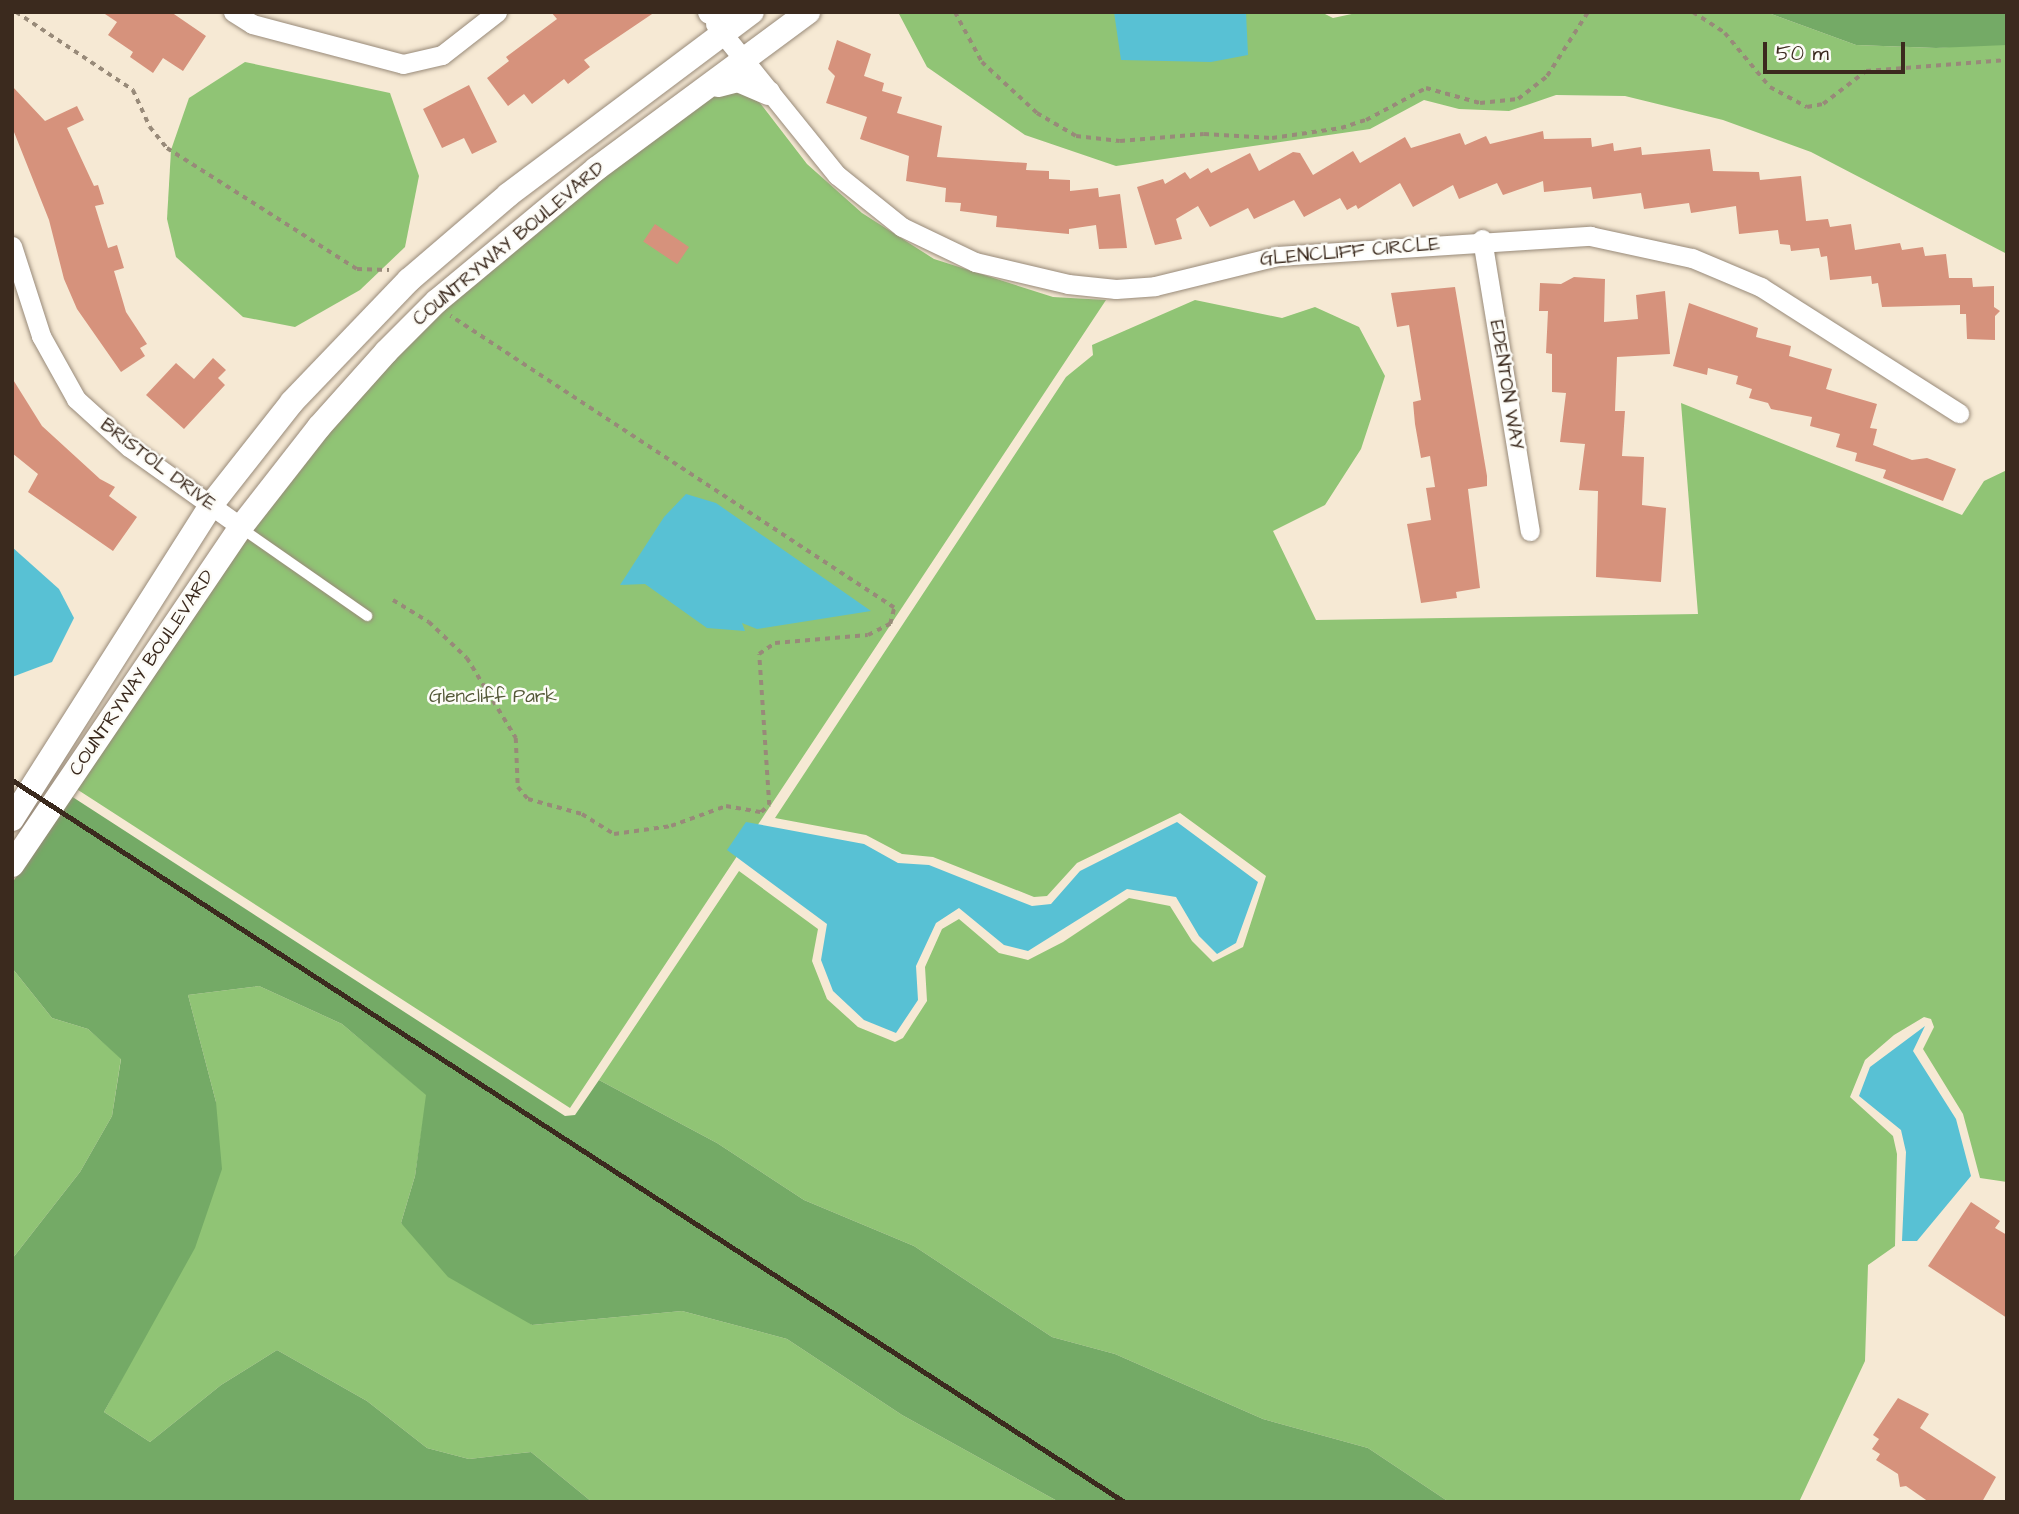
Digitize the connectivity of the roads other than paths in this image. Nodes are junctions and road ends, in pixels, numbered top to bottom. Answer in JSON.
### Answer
{"nodes":[{"id":1,"x":233,"y":12,"type":"edge"},
{"id":2,"x":497,"y":12,"type":"edge"},
{"id":3,"x":707,"y":12,"type":"edge"},
{"id":4,"x":751,"y":12,"type":"edge"},
{"id":5,"x":766,"y":12,"type":"edge"},
{"id":6,"x":808,"y":12,"type":"edge"},
{"id":7,"x":776,"y":38,"type":"junction"},
{"id":8,"x":733,"y":49,"type":"junction"},
{"id":9,"x":693,"y":58,"type":"junction"},
{"id":10,"x":710,"y":88,"type":"junction"},
{"id":11,"x":768,"y":93,"type":"junction"},
{"id":12,"x":570,"y":189,"type":"junction"},
{"id":13,"x":1482,"y":239,"type":"junction"},
{"id":14,"x":12,"y":246,"type":"edge"},
{"id":15,"x":1959,"y":413,"type":"dead end"},
{"id":16,"x":211,"y":505,"type":"junction"},
{"id":17,"x":241,"y":527,"type":"junction"},
{"id":18,"x":1530,"y":531,"type":"dead end"},
{"id":19,"x":367,"y":616,"type":"dead end"},
{"id":20,"x":12,"y":819,"type":"edge"},
{"id":21,"x":12,"y":865,"type":"edge"}],
"edges":[{"from":1,"to":2,"type":"street"},
{"from":3,"to":4,"type":"street"},
{"from":3,"to":8,"type":"street","name":"GLENCLIFF CIRCLE"},
{"from":3,"to":9,"type":"street"},
{"from":4,"to":8,"type":"street","name":"COUNTRYWAY BOULEVARD"},
{"from":5,"to":8,"type":"street"},
{"from":6,"to":7,"type":"street","name":"COUNTRYWAY BOULEVARD"},
{"from":7,"to":8,"type":"street","name":"COUNTRYWAY BOULEVARD"},
{"from":7,"to":11,"type":"street"},
{"from":8,"to":9,"type":"street","name":"COUNTRYWAY BOULEVARD"},
{"from":8,"to":10,"type":"street","name":"COUNTRYWAY BOULEVARD"},
{"from":8,"to":11,"type":"street","name":"GLENCLIFF CIRCLE"},
{"from":8,"to":12,"type":"street"},
{"from":9,"to":16,"type":"street","name":"COUNTRYWAY BOULEVARD"},
{"from":10,"to":11,"type":"street"},
{"from":10,"to":12,"type":"street","name":"COUNTRYWAY BOULEVARD"},
{"from":11,"to":13,"type":"street","name":"GLENCLIFF CIRCLE"},
{"from":12,"to":17,"type":"street","name":"COUNTRYWAY BOULEVARD"},
{"from":13,"to":15,"type":"street","name":"GLENCLIFF CIRCLE"},
{"from":13,"to":18,"type":"street","name":"EDENTON WAY"},
{"from":14,"to":16,"type":"street","name":"BRISTOL DRIVE"},
{"from":16,"to":17,"type":"street","name":"BRISTOL DRIVE"},
{"from":16,"to":20,"type":"street","name":"COUNTRYWAY BOULEVARD"},
{"from":17,"to":19,"type":"lane"},
{"from":17,"to":21,"type":"street","name":"COUNTRYWAY BOULEVARD"}]}
